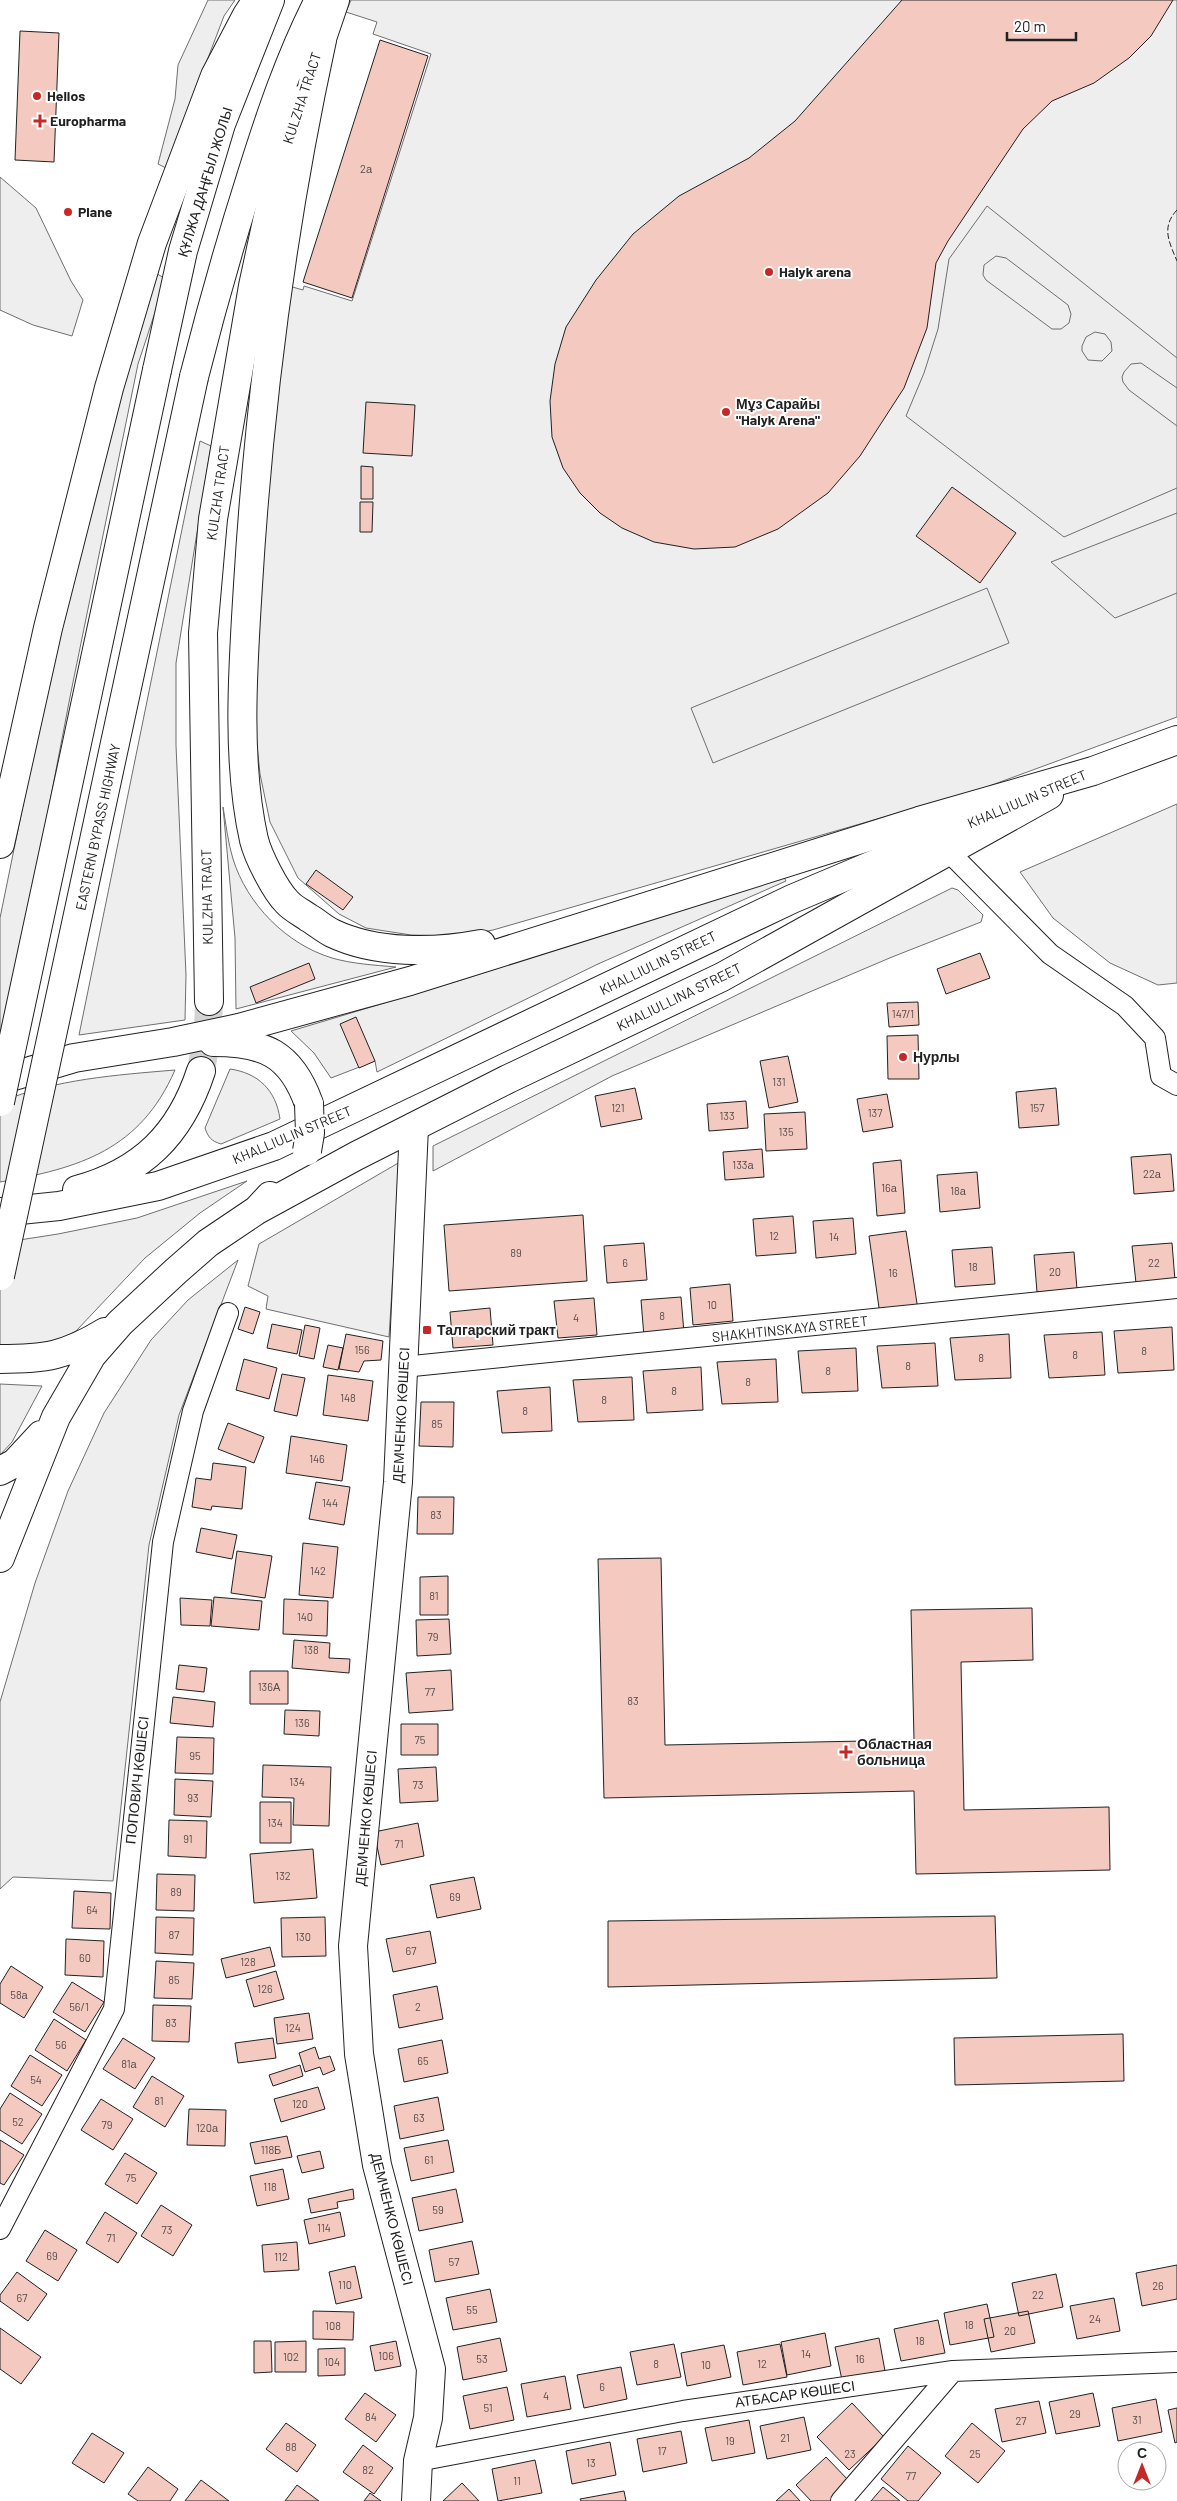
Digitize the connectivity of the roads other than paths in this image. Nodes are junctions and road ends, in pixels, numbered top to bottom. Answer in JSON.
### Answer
{"nodes":[{"id":1,"x":257,"y":0,"type":"edge"},
{"id":2,"x":270,"y":0,"type":"edge"},
{"id":3,"x":319,"y":0,"type":"edge"},
{"id":4,"x":335,"y":0,"type":"edge"},
{"id":5,"x":322,"y":40,"type":"junction"},
{"id":6,"x":194,"y":377,"type":"joint"},
{"id":7,"x":1177,"y":740,"type":"edge"},
{"id":8,"x":1093,"y":771,"type":"junction"},
{"id":9,"x":0,"y":844,"type":"edge"},
{"id":10,"x":948,"y":851,"type":"junction"},
{"id":11,"x":600,"y":920,"type":"junction"},
{"id":12,"x":209,"y":1001,"type":"tunnel mouth"},
{"id":13,"x":173,"y":1042,"type":"junction"},
{"id":14,"x":74,"y":1058,"type":"junction"},
{"id":15,"x":0,"y":1065,"type":"edge"},
{"id":16,"x":202,"y":1071,"type":"tunnel mouth"},
{"id":17,"x":0,"y":1080,"type":"edge"},
{"id":18,"x":1177,"y":1085,"type":"edge"},
{"id":19,"x":0,"y":1102,"type":"edge"},
{"id":20,"x":414,"y":1127,"type":"junction"},
{"id":21,"x":0,"y":1207,"type":"edge"},
{"id":22,"x":257,"y":1210,"type":"junction"},
{"id":23,"x":0,"y":1212,"type":"edge"},
{"id":24,"x":0,"y":1276,"type":"edge"},
{"id":25,"x":1177,"y":1288,"type":"edge"},
{"id":26,"x":228,"y":1312,"type":"dead end"},
{"id":27,"x":120,"y":1323,"type":"junction"},
{"id":28,"x":0,"y":1359,"type":"edge"},
{"id":29,"x":403,"y":1367,"type":"junction"},
{"id":30,"x":56,"y":1417,"type":"junction"},
{"id":31,"x":0,"y":1471,"type":"edge"},
{"id":32,"x":0,"y":1558,"type":"edge"},
{"id":33,"x":0,"y":2229,"type":"edge"},
{"id":34,"x":1177,"y":2362,"type":"edge"},
{"id":35,"x":953,"y":2371,"type":"junction"},
{"id":36,"x":418,"y":2461,"type":"junction"},
{"id":37,"x":416,"y":2501,"type":"edge"},
{"id":38,"x":841,"y":2501,"type":"edge"}],
"edges":[{"from":1,"to":9,"type":"main road"},
{"from":2,"to":19,"type":"main road","name":"ҚҰЛЖА ДАҢҒЫЛ ЖОЛЫ","bridge":true},
{"from":3,"to":6,"type":"main road","name":"KULZHA TRACT"},
{"from":4,"to":5,"type":"main road","name":"KULZHA TRACT"},
{"from":5,"to":11,"type":"main road"},
{"from":5,"to":12,"type":"main road","name":"KULZHA TRACT"},
{"from":6,"to":24,"type":"main road","name":"EASTERN BYPASS HIGHWAY","bridge":true},
{"from":7,"to":8,"type":"main road"},
{"from":8,"to":10,"type":"main road","name":"KHALIULLINA STREET"},
{"from":8,"to":11,"type":"main road","name":"KHALLIULIN STREET"},
{"from":8,"to":23,"type":"main road","name":"KHALLIULIN STREET"},
{"from":10,"to":18,"type":"street"},
{"from":10,"to":20,"type":"main road","name":"KHALIULLINA STREET"},
{"from":11,"to":13,"type":"main road","name":"KHALLIULIN STREET"},
{"from":13,"to":14,"type":"main road","name":"KHALLIULIN STREET"},
{"from":13,"to":22,"type":"main road","bridge":true},
{"from":14,"to":15,"type":"main road","name":"KHALLIULIN STREET"},
{"from":14,"to":17,"type":"main road"},
{"from":16,"to":21,"type":"main road"},
{"from":20,"to":22,"type":"main road","name":"KHALIULLINA STREET"},
{"from":20,"to":29,"type":"main road","name":"ДЕМЧЕНКО КӨШЕСІ"},
{"from":22,"to":27,"type":"main road"},
{"from":25,"to":29,"type":"street","name":"SHAKHTINSKAYA STREET"},
{"from":26,"to":33,"type":"street","name":"ПОПОВИЧ КӨШЕСІ"},
{"from":27,"to":28,"type":"main road"},
{"from":27,"to":30,"type":"main road"},
{"from":29,"to":36,"type":"main road","name":"ДЕМЧЕНКО КӨШЕСІ"},
{"from":30,"to":31,"type":"main road"},
{"from":30,"to":32,"type":"main road"},
{"from":34,"to":35,"type":"street","name":"АТБАСАР КӨШЕСІ"},
{"from":35,"to":36,"type":"street","name":"АТБАСАР КӨШЕСІ"},
{"from":35,"to":38,"type":"street"},
{"from":36,"to":37,"type":"main road","name":"ДЕМЧЕНКО КӨШЕСІ"}]}
